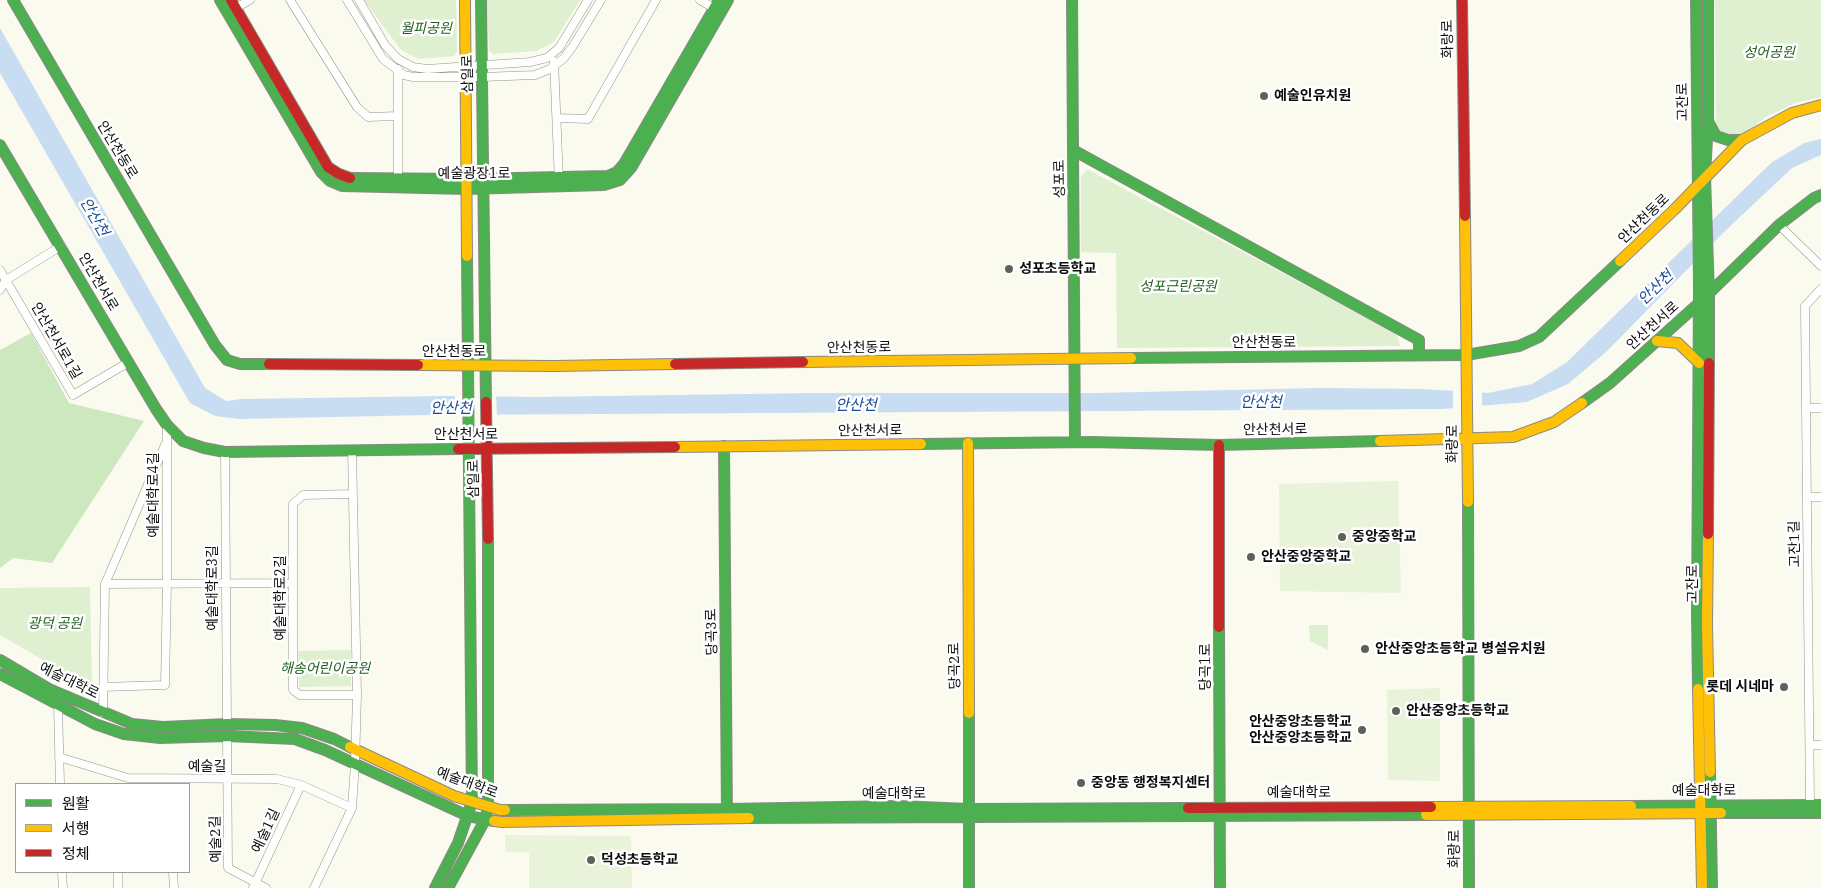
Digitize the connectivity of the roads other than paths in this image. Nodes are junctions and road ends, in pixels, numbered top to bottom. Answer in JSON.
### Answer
{"nodes":[{"id":1,"x":13,"y":0,"type":"edge"},
{"id":2,"x":220,"y":0,"type":"edge"},
{"id":3,"x":250,"y":0,"type":"edge"},
{"id":4,"x":290,"y":0,"type":"edge"},
{"id":5,"x":348,"y":0,"type":"edge"},
{"id":6,"x":359,"y":0,"type":"edge"},
{"id":7,"x":465,"y":0,"type":"edge"},
{"id":8,"x":481,"y":0,"type":"edge"},
{"id":9,"x":588,"y":0,"type":"edge"},
{"id":10,"x":601,"y":0,"type":"edge"},
{"id":11,"x":656,"y":0,"type":"edge"},
{"id":12,"x":700,"y":0,"type":"edge"},
{"id":13,"x":728,"y":0,"type":"edge"},
{"id":14,"x":1072,"y":0,"type":"edge"},
{"id":15,"x":1462,"y":0,"type":"edge"},
{"id":16,"x":1696,"y":0,"type":"edge"},
{"id":17,"x":1708,"y":0,"type":"edge"},
{"id":18,"x":231,"y":7,"type":"edge"},
{"id":19,"x":718,"y":7,"type":"edge"},
{"id":20,"x":554,"y":52,"type":"junction"},
{"id":21,"x":398,"y":59,"type":"junction"},
{"id":22,"x":555,"y":64,"type":"junction"},
{"id":23,"x":482,"y":66,"type":"junction"},
{"id":24,"x":398,"y":70,"type":"junction"},
{"id":25,"x":466,"y":72,"type":"junction"},
{"id":26,"x":482,"y":77,"type":"junction"},
{"id":27,"x":1821,"y":105,"type":"edge"},
{"id":28,"x":398,"y":116,"type":"junction"},
{"id":29,"x":557,"y":118,"type":"junction"},
{"id":30,"x":1708,"y":121,"type":"junction"},
{"id":31,"x":1742,"y":140,"type":"junction"},
{"id":32,"x":0,"y":145,"type":"edge"},
{"id":33,"x":1073,"y":150,"type":"junction"},
{"id":34,"x":1705,"y":176,"type":"junction"},
{"id":35,"x":559,"y":182,"type":"junction"},
{"id":36,"x":398,"y":183,"type":"junction"},
{"id":37,"x":467,"y":184,"type":"junction"},
{"id":38,"x":483,"y":184,"type":"junction"},
{"id":39,"x":1697,"y":186,"type":"junction"},
{"id":40,"x":1821,"y":195,"type":"edge"},
{"id":41,"x":1702,"y":200,"type":"junction"},
{"id":42,"x":1779,"y":225,"type":"junction"},
{"id":43,"x":61,"y":246,"type":"junction"},
{"id":44,"x":1821,"y":266,"type":"edge"},
{"id":45,"x":0,"y":270,"type":"edge"},
{"id":46,"x":6,"y":280,"type":"junction"},
{"id":47,"x":1821,"y":289,"type":"edge"},
{"id":48,"x":0,"y":290,"type":"edge"},
{"id":49,"x":1709,"y":294,"type":"junction"},
{"id":50,"x":1698,"y":304,"type":"junction"},
{"id":51,"x":1657,"y":341,"type":"junction"},
{"id":52,"x":1419,"y":355,"type":"junction"},
{"id":53,"x":1466,"y":355,"type":"junction"},
{"id":54,"x":1075,"y":358,"type":"junction"},
{"id":55,"x":129,"y":362,"type":"junction"},
{"id":56,"x":1698,"y":363,"type":"junction"},
{"id":57,"x":467,"y":365,"type":"junction"},
{"id":58,"x":485,"y":366,"type":"junction"},
{"id":59,"x":1806,"y":408,"type":"junction"},
{"id":60,"x":1821,"y":408,"type":"edge"},
{"id":61,"x":167,"y":425,"type":"junction"},
{"id":62,"x":1467,"y":439,"type":"junction"},
{"id":63,"x":166,"y":440,"type":"junction"},
{"id":64,"x":1075,"y":442,"type":"junction"},
{"id":65,"x":968,"y":444,"type":"junction"},
{"id":66,"x":1219,"y":445,"type":"junction"},
{"id":67,"x":724,"y":446,"type":"junction"},
{"id":68,"x":469,"y":448,"type":"junction"},
{"id":69,"x":487,"y":448,"type":"junction"},
{"id":70,"x":352,"y":450,"type":"junction"},
{"id":71,"x":225,"y":452,"type":"junction"},
{"id":72,"x":353,"y":494,"type":"junction"},
{"id":73,"x":1807,"y":497,"type":"junction"},
{"id":74,"x":1821,"y":497,"type":"edge"},
{"id":75,"x":293,"y":582,"type":"junction"},
{"id":76,"x":167,"y":583,"type":"junction"},
{"id":77,"x":105,"y":584,"type":"junction"},
{"id":78,"x":226,"y":584,"type":"junction"},
{"id":79,"x":0,"y":660,"type":"edge"},
{"id":80,"x":0,"y":674,"type":"edge"},
{"id":81,"x":103,"y":687,"type":"junction"},
{"id":82,"x":357,"y":695,"type":"junction"},
{"id":83,"x":58,"y":705,"type":"junction"},
{"id":84,"x":103,"y":713,"type":"junction"},
{"id":85,"x":226,"y":724,"type":"junction"},
{"id":86,"x":227,"y":736,"type":"junction"},
{"id":87,"x":1810,"y":745,"type":"junction"},
{"id":88,"x":1821,"y":745,"type":"edge"},
{"id":89,"x":356,"y":749,"type":"junction"},
{"id":90,"x":59,"y":757,"type":"junction"},
{"id":91,"x":355,"y":764,"type":"junction"},
{"id":92,"x":228,"y":779,"type":"junction"},
{"id":93,"x":118,"y":780,"type":"edge"},
{"id":94,"x":172,"y":782,"type":"edge"},
{"id":95,"x":60,"y":783,"type":"edge"},
{"id":96,"x":301,"y":785,"type":"junction"},
{"id":97,"x":472,"y":802,"type":"junction"},
{"id":98,"x":1810,"y":805,"type":"junction"},
{"id":99,"x":1821,"y":805,"type":"edge"},
{"id":100,"x":488,"y":807,"type":"junction"},
{"id":101,"x":352,"y":808,"type":"junction"},
{"id":102,"x":1706,"y":809,"type":"junction"},
{"id":103,"x":1469,"y":810,"type":"junction"},
{"id":104,"x":1220,"y":811,"type":"junction"},
{"id":105,"x":969,"y":813,"type":"junction"},
{"id":106,"x":1821,"y":813,"type":"edge"},
{"id":107,"x":727,"y":814,"type":"junction"},
{"id":108,"x":468,"y":816,"type":"junction"},
{"id":109,"x":485,"y":820,"type":"junction"},
{"id":110,"x":62,"y":873,"type":"edge"},
{"id":111,"x":118,"y":873,"type":"edge"},
{"id":112,"x":173,"y":873,"type":"edge"},
{"id":113,"x":254,"y":885,"type":"edge"},
{"id":114,"x":62,"y":888,"type":"edge"},
{"id":115,"x":118,"y":888,"type":"edge"},
{"id":116,"x":174,"y":888,"type":"edge"},
{"id":117,"x":266,"y":888,"type":"edge"},
{"id":118,"x":314,"y":888,"type":"edge"},
{"id":119,"x":435,"y":888,"type":"edge"},
{"id":120,"x":448,"y":888,"type":"edge"},
{"id":121,"x":969,"y":888,"type":"edge"},
{"id":122,"x":1220,"y":888,"type":"edge"},
{"id":123,"x":1469,"y":888,"type":"edge"},
{"id":124,"x":1702,"y":888,"type":"edge"},
{"id":125,"x":1712,"y":888,"type":"edge"}],
"edges":[{"from":1,"to":57,"type":"street","name":"안산천동로"},
{"from":2,"to":18,"type":"street","name":"예술광장1로"},
{"from":3,"to":18,"type":"street"},
{"from":4,"to":28,"type":"street"},
{"from":5,"to":24,"type":"street"},
{"from":6,"to":21,"type":"street"},
{"from":7,"to":25,"type":"street","name":"삼일로"},
{"from":8,"to":23,"type":"street","name":"삼일로"},
{"from":9,"to":20,"type":"street"},
{"from":10,"to":22,"type":"street"},
{"from":11,"to":29,"type":"street"},
{"from":12,"to":19,"type":"street"},
{"from":13,"to":19,"type":"street","name":"예술광장1로"},
{"from":14,"to":33,"type":"street","name":"성포로"},
{"from":15,"to":53,"type":"street","name":"화랑로"},
{"from":16,"to":39,"type":"street","name":"고잔로"},
{"from":17,"to":30,"type":"street","name":"고잔로"},
{"from":18,"to":36,"type":"street","name":"예술광장1로"},
{"from":19,"to":35,"type":"street","name":"예술광장1로"},
{"from":20,"to":22,"type":"street"},
{"from":20,"to":23,"type":"street"},
{"from":21,"to":24,"type":"street"},
{"from":21,"to":25,"type":"street"},
{"from":22,"to":26,"type":"street"},
{"from":22,"to":29,"type":"street"},
{"from":23,"to":25,"type":"street"},
{"from":23,"to":26,"type":"street","name":"삼일로"},
{"from":24,"to":25,"type":"street"},
{"from":24,"to":28,"type":"street"},
{"from":25,"to":26,"type":"street"},
{"from":25,"to":37,"type":"street","name":"삼일로"},
{"from":26,"to":38,"type":"street","name":"삼일로"},
{"from":27,"to":31,"type":"street","name":"안산천동로"},
{"from":28,"to":36,"type":"street"},
{"from":29,"to":35,"type":"street"},
{"from":30,"to":31,"type":"street"},
{"from":30,"to":34,"type":"street","name":"고잔로"},
{"from":31,"to":34,"type":"street","name":"안산천동로"},
{"from":32,"to":43,"type":"street","name":"안산천서로"},
{"from":33,"to":52,"type":"street"},
{"from":33,"to":54,"type":"street","name":"성포로"},
{"from":34,"to":39,"type":"street","name":"안산천동로"},
{"from":34,"to":41,"type":"street","name":"고잔로"},
{"from":35,"to":38,"type":"street","name":"예술광장1로"},
{"from":36,"to":37,"type":"street","name":"예술광장1로"},
{"from":37,"to":38,"type":"street","name":"예술광장1로"},
{"from":37,"to":57,"type":"street","name":"삼일로"},
{"from":38,"to":58,"type":"street","name":"삼일로"},
{"from":39,"to":41,"type":"street","name":"고잔로"},
{"from":39,"to":53,"type":"street","name":"안산천동로"},
{"from":40,"to":42,"type":"street","name":"안산천서로"},
{"from":41,"to":49,"type":"street","name":"고잔로"},
{"from":41,"to":50,"type":"street","name":"고잔로"},
{"from":42,"to":44,"type":"street"},
{"from":42,"to":49,"type":"street","name":"안산천서로"},
{"from":43,"to":46,"type":"street"},
{"from":43,"to":55,"type":"street","name":"안산천서로"},
{"from":45,"to":46,"type":"street","name":"안산천서로1길"},
{"from":46,"to":48,"type":"street"},
{"from":46,"to":55,"type":"street","name":"안산천서로1길"},
{"from":47,"to":59,"type":"street","name":"고잔1길"},
{"from":49,"to":50,"type":"street","name":"안산천서로"},
{"from":49,"to":102,"type":"street","name":"고잔로"},
{"from":50,"to":51,"type":"street","name":"안산천서로"},
{"from":50,"to":56,"type":"street","name":"고잔로"},
{"from":51,"to":56,"type":"street"},
{"from":51,"to":62,"type":"street","name":"안산천서로"},
{"from":52,"to":53,"type":"street","name":"안산천동로"},
{"from":52,"to":54,"type":"street","name":"안산천동로"},
{"from":53,"to":62,"type":"street","name":"화랑로"},
{"from":54,"to":58,"type":"street","name":"안산천동로"},
{"from":54,"to":64,"type":"street","name":"성포로"},
{"from":55,"to":61,"type":"street","name":"안산천서로"},
{"from":56,"to":102,"type":"street","name":"고잔로"},
{"from":57,"to":58,"type":"street","name":"안산천동로"},
{"from":57,"to":68,"type":"street","name":"삼일로"},
{"from":58,"to":69,"type":"street","name":"삼일로"},
{"from":59,"to":60,"type":"street"},
{"from":59,"to":73,"type":"street","name":"고잔1길"},
{"from":61,"to":63,"type":"street"},
{"from":61,"to":71,"type":"street","name":"안산천서로"},
{"from":62,"to":66,"type":"street","name":"안산천서로"},
{"from":62,"to":103,"type":"street","name":"화랑로"},
{"from":63,"to":76,"type":"street","name":"예술대학로4길"},
{"from":63,"to":77,"type":"street","name":"예술대학로4길"},
{"from":64,"to":65,"type":"street","name":"안산천서로"},
{"from":64,"to":66,"type":"street","name":"안산천서로"},
{"from":65,"to":67,"type":"street","name":"안산천서로"},
{"from":65,"to":105,"type":"street","name":"당곡2로"},
{"from":66,"to":104,"type":"street","name":"당곡1로"},
{"from":67,"to":69,"type":"street","name":"안산천서로"},
{"from":67,"to":107,"type":"street","name":"당곡3로"},
{"from":68,"to":69,"type":"street","name":"안산천서로"},
{"from":68,"to":70,"type":"street","name":"안산천서로"},
{"from":68,"to":97,"type":"street","name":"삼일로"},
{"from":69,"to":100,"type":"street","name":"삼일로"},
{"from":70,"to":71,"type":"street","name":"안산천서로"},
{"from":70,"to":72,"type":"street"},
{"from":71,"to":78,"type":"street","name":"예술대학로3길"},
{"from":72,"to":75,"type":"street","name":"예술대학로2길"},
{"from":72,"to":82,"type":"street"},
{"from":73,"to":74,"type":"street"},
{"from":73,"to":87,"type":"street","name":"고잔1길"},
{"from":75,"to":78,"type":"street"},
{"from":75,"to":82,"type":"street","name":"예술대학로2길"},
{"from":76,"to":77,"type":"street"},
{"from":76,"to":78,"type":"street"},
{"from":76,"to":81,"type":"street","name":"예술대학로4길"},
{"from":77,"to":81,"type":"street","name":"예술대학로4길"},
{"from":78,"to":85,"type":"street","name":"예술대학로3길"},
{"from":79,"to":84,"type":"street","name":"예술대학로"},
{"from":80,"to":83,"type":"street","name":"예술대학로"},
{"from":81,"to":84,"type":"street","name":"예술대학로4길"},
{"from":82,"to":89,"type":"street"},
{"from":83,"to":86,"type":"street","name":"예술대학로"},
{"from":83,"to":90,"type":"street"},
{"from":84,"to":85,"type":"street","name":"예술대학로"},
{"from":85,"to":89,"type":"street","name":"예술대학로"},
{"from":86,"to":91,"type":"street","name":"예술대학로"},
{"from":86,"to":92,"type":"street"},
{"from":87,"to":88,"type":"street"},
{"from":87,"to":98,"type":"street","name":"고잔1길"},
{"from":89,"to":91,"type":"street"},
{"from":89,"to":97,"type":"street","name":"예술대학로"},
{"from":90,"to":93,"type":"street","name":"예술길"},
{"from":90,"to":95,"type":"street"},
{"from":91,"to":101,"type":"street"},
{"from":91,"to":108,"type":"street","name":"예술대학로"},
{"from":92,"to":94,"type":"street","name":"예술길"},
{"from":92,"to":96,"type":"street","name":"예술길"},
{"from":92,"to":113,"type":"street","name":"예술2길"},
{"from":93,"to":94,"type":"street","name":"예술길"},
{"from":96,"to":101,"type":"street","name":"예술길"},
{"from":96,"to":113,"type":"street","name":"예술1길"},
{"from":97,"to":100,"type":"street","name":"예술대학로"},
{"from":97,"to":108,"type":"street","name":"삼일로"},
{"from":98,"to":99,"type":"street","name":"예술대학로"},
{"from":98,"to":102,"type":"street","name":"예술대학로"},
{"from":100,"to":107,"type":"street","name":"예술대학로"},
{"from":100,"to":109,"type":"street","name":"삼일로"},
{"from":101,"to":118,"type":"street"},
{"from":102,"to":103,"type":"street","name":"예술대학로"},
{"from":102,"to":106,"type":"street","name":"예술대학로"},
{"from":102,"to":124,"type":"street","name":"고잔로"},
{"from":102,"to":125,"type":"street","name":"고잔로"},
{"from":103,"to":104,"type":"street","name":"예술대학로"},
{"from":103,"to":123,"type":"street","name":"화랑로"},
{"from":104,"to":105,"type":"street","name":"예술대학로"},
{"from":104,"to":122,"type":"street","name":"당곡1로"},
{"from":105,"to":107,"type":"street","name":"예술대학로"},
{"from":105,"to":121,"type":"street","name":"당곡2로"},
{"from":107,"to":109,"type":"street","name":"예술대학로"},
{"from":108,"to":109,"type":"street","name":"예술대학로"},
{"from":108,"to":119,"type":"street","name":"삼일로"},
{"from":109,"to":120,"type":"street","name":"삼일로"},
{"from":110,"to":114,"type":"street"},
{"from":111,"to":115,"type":"street"},
{"from":112,"to":116,"type":"street"},
{"from":113,"to":117,"type":"street"}]}
